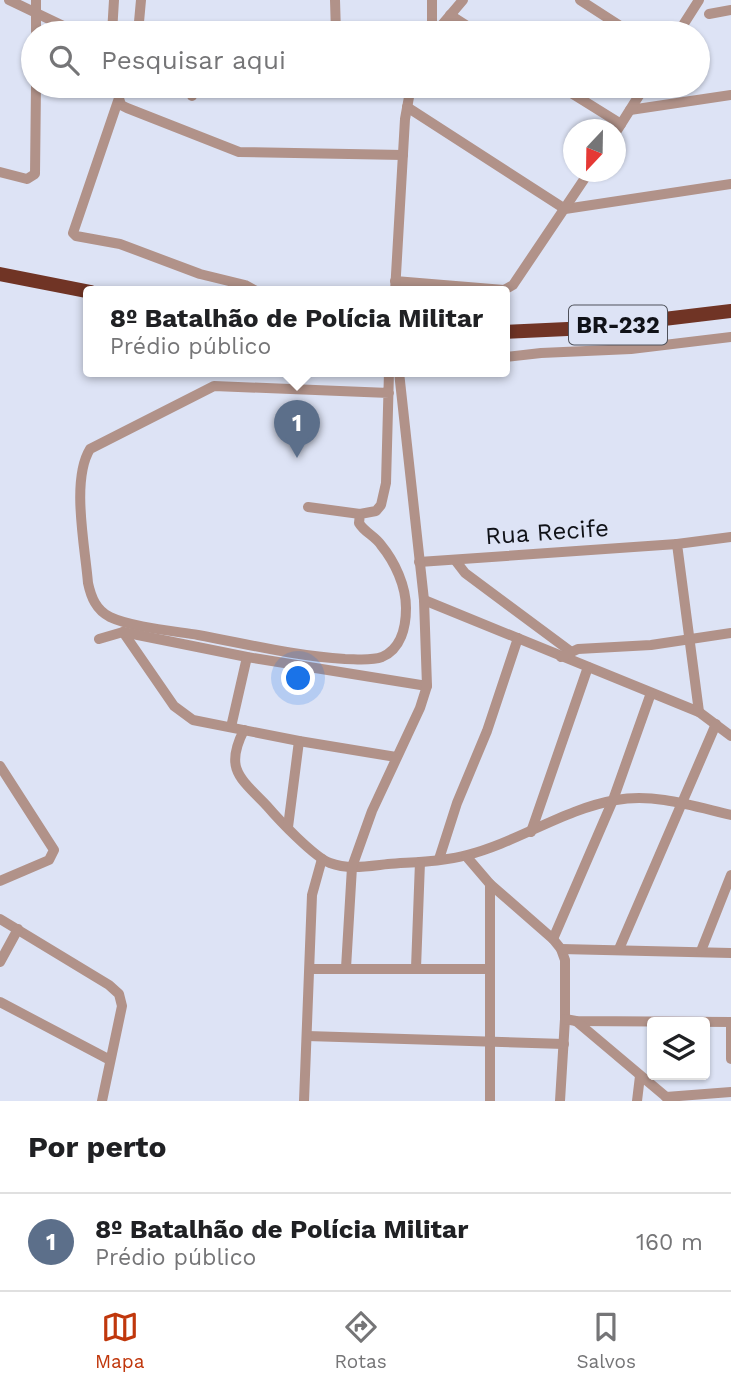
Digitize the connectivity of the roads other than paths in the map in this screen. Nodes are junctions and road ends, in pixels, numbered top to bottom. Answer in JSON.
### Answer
{"nodes":[{"id":1,"x":9,"y":0,"type":"edge"},
{"id":2,"x":36,"y":0,"type":"edge"},
{"id":3,"x":114,"y":0,"type":"edge"},
{"id":4,"x":141,"y":0,"type":"edge"},
{"id":5,"x":335,"y":0,"type":"edge"},
{"id":6,"x":432,"y":0,"type":"edge"},
{"id":7,"x":463,"y":0,"type":"edge"},
{"id":8,"x":580,"y":0,"type":"edge"},
{"id":9,"x":699,"y":0,"type":"edge"},
{"id":10,"x":731,"y":10,"type":"edge"},
{"id":11,"x":36,"y":13,"type":"junction"},
{"id":12,"x":709,"y":14,"type":"dead end"},
{"id":13,"x":450,"y":15,"type":"junction"},
{"id":14,"x":36,"y":21,"type":"edge"},
{"id":15,"x":53,"y":21,"type":"edge"},
{"id":16,"x":113,"y":21,"type":"edge"},
{"id":17,"x":139,"y":21,"type":"edge"},
{"id":18,"x":336,"y":21,"type":"edge"},
{"id":19,"x":433,"y":21,"type":"edge"},
{"id":20,"x":444,"y":21,"type":"edge"},
{"id":21,"x":459,"y":21,"type":"edge"},
{"id":22,"x":612,"y":21,"type":"edge"},
{"id":23,"x":686,"y":21,"type":"edge"},
{"id":24,"x":731,"y":95,"type":"edge"},
{"id":25,"x":36,"y":98,"type":"edge"},
{"id":26,"x":119,"y":98,"type":"joint"},
{"id":27,"x":409,"y":98,"type":"edge"},
{"id":28,"x":577,"y":98,"type":"edge"},
{"id":29,"x":638,"y":98,"type":"edge"},
{"id":30,"x":407,"y":107,"type":"junction"},
{"id":31,"x":630,"y":110,"type":"junction"},
{"id":32,"x":606,"y":119,"type":"edge"},
{"id":33,"x":624,"y":119,"type":"edge"},
{"id":34,"x":403,"y":155,"type":"junction"},
{"id":35,"x":0,"y":172,"type":"edge"},
{"id":36,"x":583,"y":182,"type":"edge"},
{"id":37,"x":731,"y":184,"type":"edge"},
{"id":38,"x":565,"y":209,"type":"junction"},
{"id":39,"x":0,"y":274,"type":"edge"},
{"id":40,"x":247,"y":286,"type":"edge"},
{"id":41,"x":395,"y":286,"type":"edge"},
{"id":42,"x":510,"y":287,"type":"edge"},
{"id":43,"x":83,"y":291,"type":"edge"},
{"id":44,"x":731,"y":311,"type":"edge"},
{"id":45,"x":510,"y":332,"type":"edge"},
{"id":46,"x":731,"y":337,"type":"edge"},
{"id":47,"x":510,"y":356,"type":"edge"},
{"id":48,"x":389,"y":377,"type":"edge"},
{"id":49,"x":400,"y":377,"type":"edge"},
{"id":50,"x":389,"y":393,"type":"junction"},
{"id":51,"x":308,"y":507,"type":"dead end"},
{"id":52,"x":360,"y":514,"type":"junction"},
{"id":53,"x":731,"y":537,"type":"edge"},
{"id":54,"x":677,"y":544,"type":"junction"},
{"id":55,"x":455,"y":560,"type":"junction"},
{"id":56,"x":419,"y":562,"type":"junction"},
{"id":57,"x":424,"y":600,"type":"junction"},
{"id":58,"x":123,"y":632,"type":"junction"},
{"id":59,"x":731,"y":633,"type":"edge"},
{"id":60,"x":518,"y":638,"type":"junction"},
{"id":61,"x":690,"y":638,"type":"junction"},
{"id":62,"x":99,"y":639,"type":"dead end"},
{"id":63,"x":565,"y":654,"type":"junction"},
{"id":64,"x":247,"y":657,"type":"junction"},
{"id":65,"x":588,"y":667,"type":"junction"},
{"id":66,"x":427,"y":686,"type":"junction"},
{"id":67,"x":651,"y":693,"type":"junction"},
{"id":68,"x":699,"y":712,"type":"junction"},
{"id":69,"x":716,"y":724,"type":"junction"},
{"id":70,"x":231,"y":727,"type":"junction"},
{"id":71,"x":244,"y":730,"type":"junction"},
{"id":72,"x":731,"y":736,"type":"edge"},
{"id":73,"x":299,"y":741,"type":"junction"},
{"id":74,"x":396,"y":757,"type":"junction"},
{"id":75,"x":0,"y":766,"type":"edge"},
{"id":76,"x":613,"y":800,"type":"junction"},
{"id":77,"x":682,"y":803,"type":"junction"},
{"id":78,"x":731,"y":816,"type":"edge"},
{"id":79,"x":288,"y":827,"type":"junction"},
{"id":80,"x":531,"y":832,"type":"junction"},
{"id":81,"x":466,"y":856,"type":"junction"},
{"id":82,"x":322,"y":859,"type":"junction"},
{"id":83,"x":439,"y":859,"type":"junction"},
{"id":84,"x":420,"y":862,"type":"junction"},
{"id":85,"x":352,"y":867,"type":"junction"},
{"id":86,"x":731,"y":875,"type":"edge"},
{"id":87,"x":0,"y":881,"type":"edge"},
{"id":88,"x":490,"y":884,"type":"junction"},
{"id":89,"x":0,"y":919,"type":"edge"},
{"id":90,"x":18,"y":929,"type":"junction"},
{"id":91,"x":553,"y":939,"type":"junction"},
{"id":92,"x":561,"y":949,"type":"junction"},
{"id":93,"x":619,"y":949,"type":"junction"},
{"id":94,"x":701,"y":951,"type":"junction"},
{"id":95,"x":731,"y":953,"type":"edge"},
{"id":96,"x":0,"y":962,"type":"edge"},
{"id":97,"x":346,"y":968,"type":"junction"},
{"id":98,"x":416,"y":968,"type":"junction"},
{"id":99,"x":489,"y":968,"type":"junction"},
{"id":100,"x":311,"y":969,"type":"junction"},
{"id":101,"x":0,"y":1002,"type":"edge"},
{"id":102,"x":571,"y":1020,"type":"junction"},
{"id":103,"x":731,"y":1023,"type":"edge"},
{"id":104,"x":307,"y":1036,"type":"junction"},
{"id":105,"x":490,"y":1043,"type":"junction"},
{"id":106,"x":564,"y":1044,"type":"junction"},
{"id":107,"x":731,"y":1059,"type":"edge"},
{"id":108,"x":110,"y":1060,"type":"junction"},
{"id":109,"x":640,"y":1076,"type":"junction"},
{"id":110,"x":731,"y":1092,"type":"edge"},
{"id":111,"x":668,"y":1099,"type":"edge"},
{"id":112,"x":102,"y":1101,"type":"edge"},
{"id":113,"x":304,"y":1101,"type":"edge"},
{"id":114,"x":491,"y":1101,"type":"edge"},
{"id":115,"x":560,"y":1101,"type":"edge"},
{"id":116,"x":637,"y":1101,"type":"edge"}],
"edges":[{"from":1,"to":11,"type":"street"},
{"from":2,"to":11,"type":"street"},
{"from":3,"to":16,"type":"street"},
{"from":4,"to":17,"type":"street"},
{"from":5,"to":18,"type":"street"},
{"from":6,"to":19,"type":"street"},
{"from":7,"to":13,"type":"street"},
{"from":8,"to":22,"type":"street"},
{"from":9,"to":23,"type":"street"},
{"from":10,"to":12,"type":"street"},
{"from":11,"to":14,"type":"street"},
{"from":11,"to":15,"type":"street"},
{"from":13,"to":20,"type":"street"},
{"from":13,"to":21,"type":"street"},
{"from":24,"to":31,"type":"street"},
{"from":25,"to":35,"type":"street"},
{"from":26,"to":34,"type":"street"},
{"from":26,"to":40,"type":"street"},
{"from":27,"to":30,"type":"street"},
{"from":28,"to":32,"type":"street"},
{"from":29,"to":31,"type":"street"},
{"from":30,"to":34,"type":"street"},
{"from":30,"to":38,"type":"street"},
{"from":31,"to":33,"type":"street"},
{"from":34,"to":41,"type":"street"},
{"from":36,"to":38,"type":"street"},
{"from":37,"to":38,"type":"street"},
{"from":38,"to":42,"type":"street"},
{"from":39,"to":43,"type":"highway"},
{"from":44,"to":45,"type":"highway","number":"BR-232"},
{"from":46,"to":47,"type":"street"},
{"from":48,"to":50,"type":"street"},
{"from":49,"to":56,"type":"street"},
{"from":50,"to":52,"type":"street"},
{"from":50,"to":52,"type":"street"},
{"from":51,"to":52,"type":"street"},
{"from":53,"to":54,"type":"street","name":"Rua Recife"},
{"from":54,"to":55,"type":"street","name":"Rua Recife"},
{"from":54,"to":61,"type":"street"},
{"from":55,"to":56,"type":"street","name":"Rua Recife"},
{"from":55,"to":63,"type":"street"},
{"from":56,"to":57,"type":"street"},
{"from":57,"to":60,"type":"street"},
{"from":57,"to":66,"type":"street"},
{"from":58,"to":62,"type":"street"},
{"from":58,"to":64,"type":"street"},
{"from":58,"to":70,"type":"street"},
{"from":59,"to":61,"type":"street"},
{"from":60,"to":63,"type":"street"},
{"from":60,"to":83,"type":"street"},
{"from":61,"to":63,"type":"street"},
{"from":61,"to":68,"type":"street"},
{"from":63,"to":65,"type":"street"},
{"from":64,"to":66,"type":"street"},
{"from":64,"to":70,"type":"street"},
{"from":65,"to":67,"type":"street"},
{"from":65,"to":80,"type":"street"},
{"from":66,"to":74,"type":"street"},
{"from":67,"to":68,"type":"street"},
{"from":67,"to":76,"type":"street"},
{"from":68,"to":69,"type":"street"},
{"from":69,"to":72,"type":"street"},
{"from":69,"to":77,"type":"street"},
{"from":70,"to":71,"type":"street"},
{"from":71,"to":73,"type":"street"},
{"from":71,"to":79,"type":"street"},
{"from":73,"to":74,"type":"street"},
{"from":73,"to":79,"type":"street"},
{"from":74,"to":85,"type":"street"},
{"from":75,"to":87,"type":"street"},
{"from":76,"to":77,"type":"street"},
{"from":76,"to":80,"type":"street"},
{"from":76,"to":91,"type":"street"},
{"from":77,"to":78,"type":"street"},
{"from":77,"to":93,"type":"street"},
{"from":79,"to":82,"type":"street"},
{"from":80,"to":81,"type":"street"},
{"from":81,"to":83,"type":"street"},
{"from":81,"to":88,"type":"street"},
{"from":82,"to":85,"type":"street"},
{"from":82,"to":100,"type":"street"},
{"from":83,"to":84,"type":"street"},
{"from":84,"to":85,"type":"street"},
{"from":84,"to":98,"type":"street"},
{"from":85,"to":97,"type":"street"},
{"from":86,"to":94,"type":"street"},
{"from":88,"to":91,"type":"street"},
{"from":88,"to":99,"type":"street"},
{"from":89,"to":90,"type":"street"},
{"from":90,"to":96,"type":"street"},
{"from":90,"to":108,"type":"street"},
{"from":91,"to":92,"type":"street"},
{"from":92,"to":93,"type":"street"},
{"from":92,"to":102,"type":"street"},
{"from":93,"to":94,"type":"street"},
{"from":94,"to":95,"type":"street"},
{"from":97,"to":98,"type":"street"},
{"from":97,"to":100,"type":"street"},
{"from":98,"to":99,"type":"street"},
{"from":99,"to":105,"type":"street"},
{"from":100,"to":104,"type":"street"},
{"from":101,"to":108,"type":"street"},
{"from":102,"to":103,"type":"street"},
{"from":102,"to":106,"type":"street"},
{"from":102,"to":109,"type":"street"},
{"from":103,"to":107,"type":"street"},
{"from":104,"to":105,"type":"street"},
{"from":104,"to":113,"type":"street"},
{"from":105,"to":106,"type":"street"},
{"from":105,"to":114,"type":"street"},
{"from":106,"to":115,"type":"street"},
{"from":108,"to":112,"type":"street"},
{"from":109,"to":111,"type":"street"},
{"from":109,"to":116,"type":"street"},
{"from":110,"to":111,"type":"street"}]}
